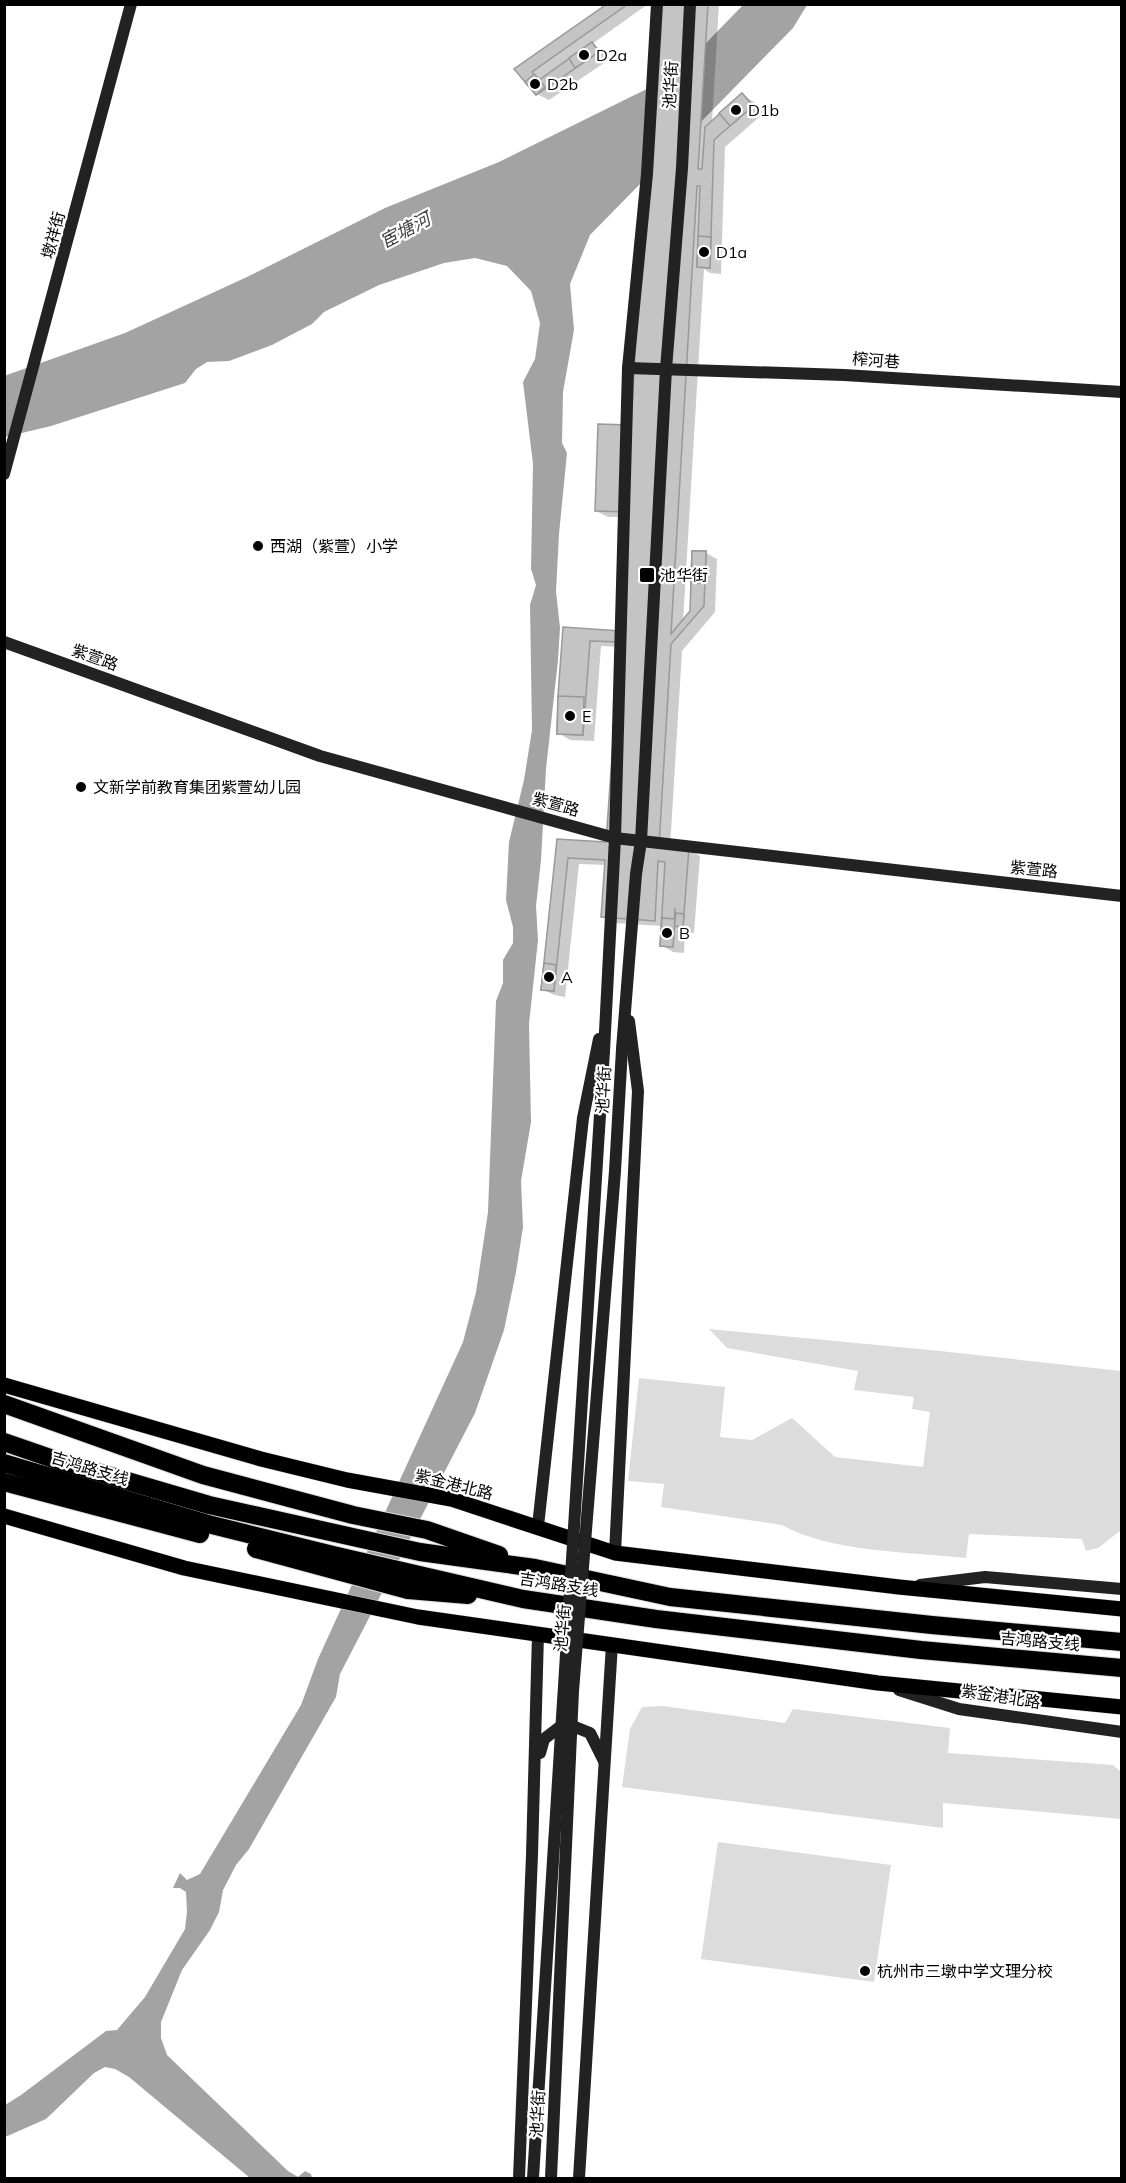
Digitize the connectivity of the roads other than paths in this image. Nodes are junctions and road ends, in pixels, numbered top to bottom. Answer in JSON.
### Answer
{"nodes":[{"id":1,"x":131,"y":4,"type":"edge"},
{"id":2,"x":657,"y":4,"type":"edge"},
{"id":3,"x":690,"y":4,"type":"edge"},
{"id":4,"x":628,"y":368,"type":"junction"},
{"id":5,"x":666,"y":369,"type":"junction"},
{"id":6,"x":1122,"y":392,"type":"edge"},
{"id":7,"x":4,"y":474,"type":"edge"},
{"id":8,"x":4,"y":642,"type":"edge"},
{"id":9,"x":615,"y":838,"type":"junction"},
{"id":10,"x":641,"y":841,"type":"junction"},
{"id":11,"x":1122,"y":896,"type":"edge"},
{"id":12,"x":627,"y":1001,"type":"junction"},
{"id":13,"x":606,"y":1002,"type":"junction"},
{"id":14,"x":4,"y":1385,"type":"edge"},
{"id":15,"x":4,"y":1404,"type":"edge"},
{"id":16,"x":4,"y":1442,"type":"edge"},
{"id":17,"x":4,"y":1462,"type":"edge"},
{"id":18,"x":4,"y":1482,"type":"edge"},
{"id":19,"x":4,"y":1516,"type":"edge"},
{"id":20,"x":538,"y":1526,"type":"junction"},
{"id":21,"x":615,"y":1553,"type":"junction"},
{"id":22,"x":331,"y":1562,"type":"junction"},
{"id":23,"x":535,"y":1568,"type":"junction"},
{"id":24,"x":899,"y":1587,"type":"junction"},
{"id":25,"x":1122,"y":1589,"type":"edge"},
{"id":26,"x":1122,"y":1610,"type":"edge"},
{"id":27,"x":538,"y":1634,"type":"junction"},
{"id":28,"x":1122,"y":1642,"type":"edge"},
{"id":29,"x":612,"y":1644,"type":"junction"},
{"id":30,"x":1122,"y":1668,"type":"edge"},
{"id":31,"x":878,"y":1683,"type":"junction"},
{"id":32,"x":1122,"y":1707,"type":"edge"},
{"id":33,"x":1122,"y":1732,"type":"edge"},
{"id":34,"x":605,"y":1762,"type":"junction"},
{"id":35,"x":536,"y":1765,"type":"junction"},
{"id":36,"x":519,"y":2178,"type":"edge"},
{"id":37,"x":533,"y":2178,"type":"edge"},
{"id":38,"x":551,"y":2178,"type":"edge"},
{"id":39,"x":579,"y":2178,"type":"edge"}],
"edges":[{"from":1,"to":7,"type":"main road","name":"墩祥街"},
{"from":2,"to":4,"type":"main road","name":"池华街"},
{"from":3,"to":5,"type":"main road","name":"池华街"},
{"from":4,"to":5,"type":"main road","name":"榨河巷"},
{"from":4,"to":9,"type":"main road","name":"池华街"},
{"from":5,"to":6,"type":"main road","name":"榨河巷"},
{"from":5,"to":10,"type":"main road","name":"池华街"},
{"from":8,"to":9,"type":"main road","name":"紫萱路"},
{"from":9,"to":10,"type":"main road","name":"紫萱路"},
{"from":9,"to":13,"type":"main road","name":"池华街"},
{"from":10,"to":11,"type":"main road","name":"紫萱路"},
{"from":10,"to":12,"type":"main road","name":"池华街"},
{"from":12,"to":21,"type":"main road"},
{"from":12,"to":38,"type":"main road","name":"池华街","bridge":true},
{"from":13,"to":20,"type":"main road"},
{"from":13,"to":37,"type":"main road","name":"池华街","bridge":true},
{"from":14,"to":20,"type":"main road","name":"紫金港北路"},
{"from":15,"to":23,"type":"highway"},
{"from":16,"to":23,"type":"highway","name":"吉鸿路支线"},
{"from":17,"to":22,"type":"highway","name":"吉鸿路支线"},
{"from":18,"to":22,"type":"highway"},
{"from":19,"to":27,"type":"main road","name":"紫金港北路"},
{"from":20,"to":21,"type":"main road","name":"紫金港北路"},
{"from":21,"to":24,"type":"main road","name":"紫金港北路"},
{"from":22,"to":30,"type":"highway","name":"吉鸿路支线"},
{"from":23,"to":28,"type":"highway","name":"吉鸿路支线"},
{"from":24,"to":25,"type":"main road","name":"紫金港北路"},
{"from":24,"to":26,"type":"main road","name":"紫金港北路"},
{"from":27,"to":29,"type":"main road","name":"紫金港北路"},
{"from":27,"to":35,"type":"main road"},
{"from":29,"to":31,"type":"main road","name":"紫金港北路"},
{"from":29,"to":34,"type":"main road"},
{"from":31,"to":32,"type":"main road","name":"紫金港北路"},
{"from":31,"to":33,"type":"main road","name":"紫金港北路"},
{"from":34,"to":35,"type":"main road"},
{"from":34,"to":39,"type":"main road"},
{"from":35,"to":36,"type":"main road"}]}
